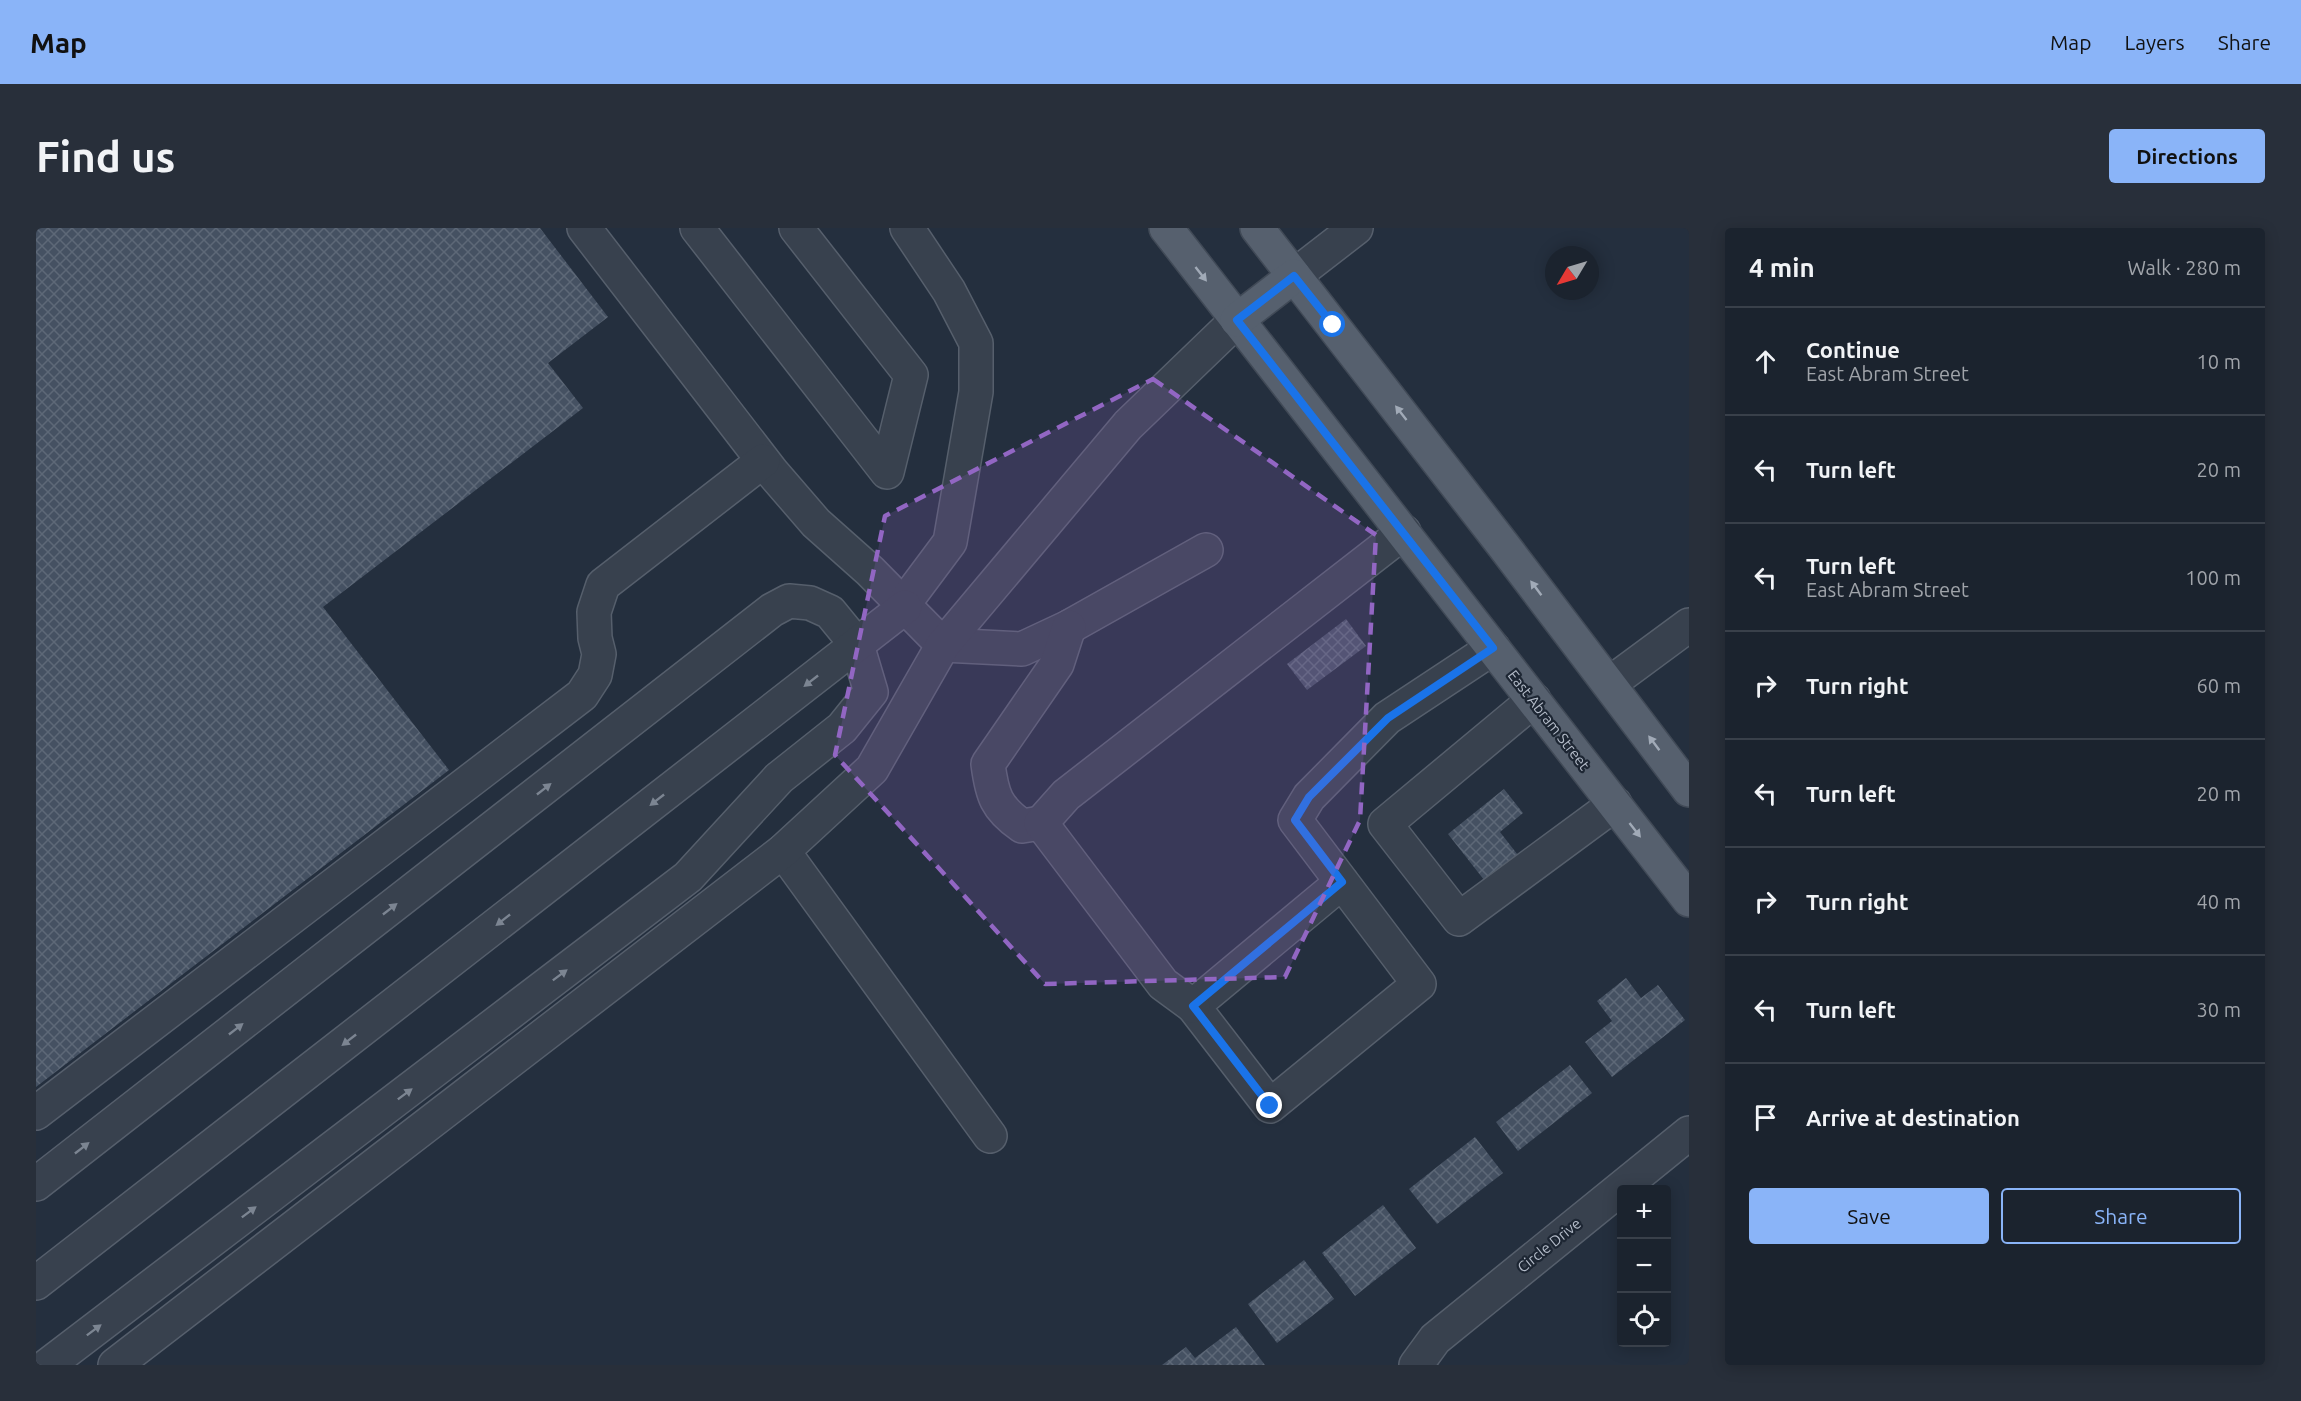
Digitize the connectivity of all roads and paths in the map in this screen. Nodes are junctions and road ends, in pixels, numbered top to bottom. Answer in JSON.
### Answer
{"nodes":[{"id":1,"x":584,"y":228,"type":"edge"},
{"id":2,"x":697,"y":228,"type":"edge"},
{"id":3,"x":796,"y":228,"type":"edge"},
{"id":4,"x":907,"y":228,"type":"edge"},
{"id":5,"x":1166,"y":228,"type":"edge"},
{"id":6,"x":1356,"y":228,"type":"edge"},
{"id":7,"x":1259,"y":229,"type":"edge"},
{"id":8,"x":1294,"y":276,"type":"junction"},
{"id":9,"x":1237,"y":320,"type":"junction"},
{"id":10,"x":764,"y":461,"type":"junction"},
{"id":11,"x":1404,"y":532,"type":"junction"},
{"id":12,"x":1206,"y":550,"type":"dead end"},
{"id":13,"x":904,"y":606,"type":"junction"},
{"id":14,"x":1689,"y":625,"type":"edge"},
{"id":15,"x":1069,"y":627,"type":"junction"},
{"id":16,"x":857,"y":645,"type":"junction"},
{"id":17,"x":943,"y":645,"type":"junction"},
{"id":18,"x":1493,"y":648,"type":"junction"},
{"id":19,"x":1609,"y":684,"type":"junction"},
{"id":20,"x":1534,"y":700,"type":"junction"},
{"id":21,"x":1689,"y":790,"type":"edge"},
{"id":22,"x":1615,"y":804,"type":"junction"},
{"id":23,"x":1041,"y":823,"type":"junction"},
{"id":24,"x":783,"y":851,"type":"junction"},
{"id":25,"x":1342,"y":882,"type":"junction"},
{"id":26,"x":1689,"y":900,"type":"edge"},
{"id":27,"x":1193,"y":1006,"type":"junction"},
{"id":28,"x":36,"y":1113,"type":"edge"},
{"id":29,"x":1689,"y":1132,"type":"edge"},
{"id":30,"x":990,"y":1136,"type":"dead end"},
{"id":31,"x":36,"y":1184,"type":"edge"},
{"id":32,"x":36,"y":1283,"type":"edge"},
{"id":33,"x":48,"y":1365,"type":"edge"},
{"id":34,"x":116,"y":1365,"type":"edge"},
{"id":35,"x":1416,"y":1365,"type":"edge"}],
"edges":[{"from":1,"to":10,"type":"street"},
{"from":2,"to":3,"type":"street"},
{"from":4,"to":13,"type":"street"},
{"from":5,"to":9,"type":"main road","name":"East Abram Street","one_way":true},
{"from":6,"to":8,"type":"street"},
{"from":7,"to":8,"type":"main road"},
{"from":8,"to":9,"type":"main road"},
{"from":19,"to":8,"type":"main road","one_way":true},
{"from":9,"to":11,"type":"main road","name":"East Abram Street"},
{"from":9,"to":17,"type":"street"},
{"from":10,"to":13,"type":"street"},
{"from":10,"to":28,"type":"street"},
{"from":11,"to":18,"type":"main road","name":"East Abram Street"},
{"from":11,"to":23,"type":"street"},
{"from":12,"to":15,"type":"street"},
{"from":13,"to":16,"type":"street"},
{"from":13,"to":17,"type":"street"},
{"from":14,"to":19,"type":"street"},
{"from":15,"to":17,"type":"street"},
{"from":15,"to":23,"type":"street"},
{"from":31,"to":16,"type":"street","one_way":true},
{"from":16,"to":32,"type":"street","one_way":true},
{"from":33,"to":16,"type":"street","one_way":true},
{"from":17,"to":24,"type":"street"},
{"from":18,"to":20,"type":"main road","name":"East Abram Street"},
{"from":18,"to":25,"type":"street"},
{"from":21,"to":19,"type":"main road","one_way":true},
{"from":20,"to":22,"type":"main road","name":"East Abram Street"},
{"from":20,"to":22,"type":"street"},
{"from":22,"to":26,"type":"main road","name":"East Abram Street","one_way":true},
{"from":23,"to":27,"type":"street"},
{"from":24,"to":30,"type":"street"},
{"from":24,"to":34,"type":"street"},
{"from":25,"to":27,"type":"street"},
{"from":25,"to":27,"type":"street"},
{"from":29,"to":35,"type":"street","name":"Circle Drive"}]}
